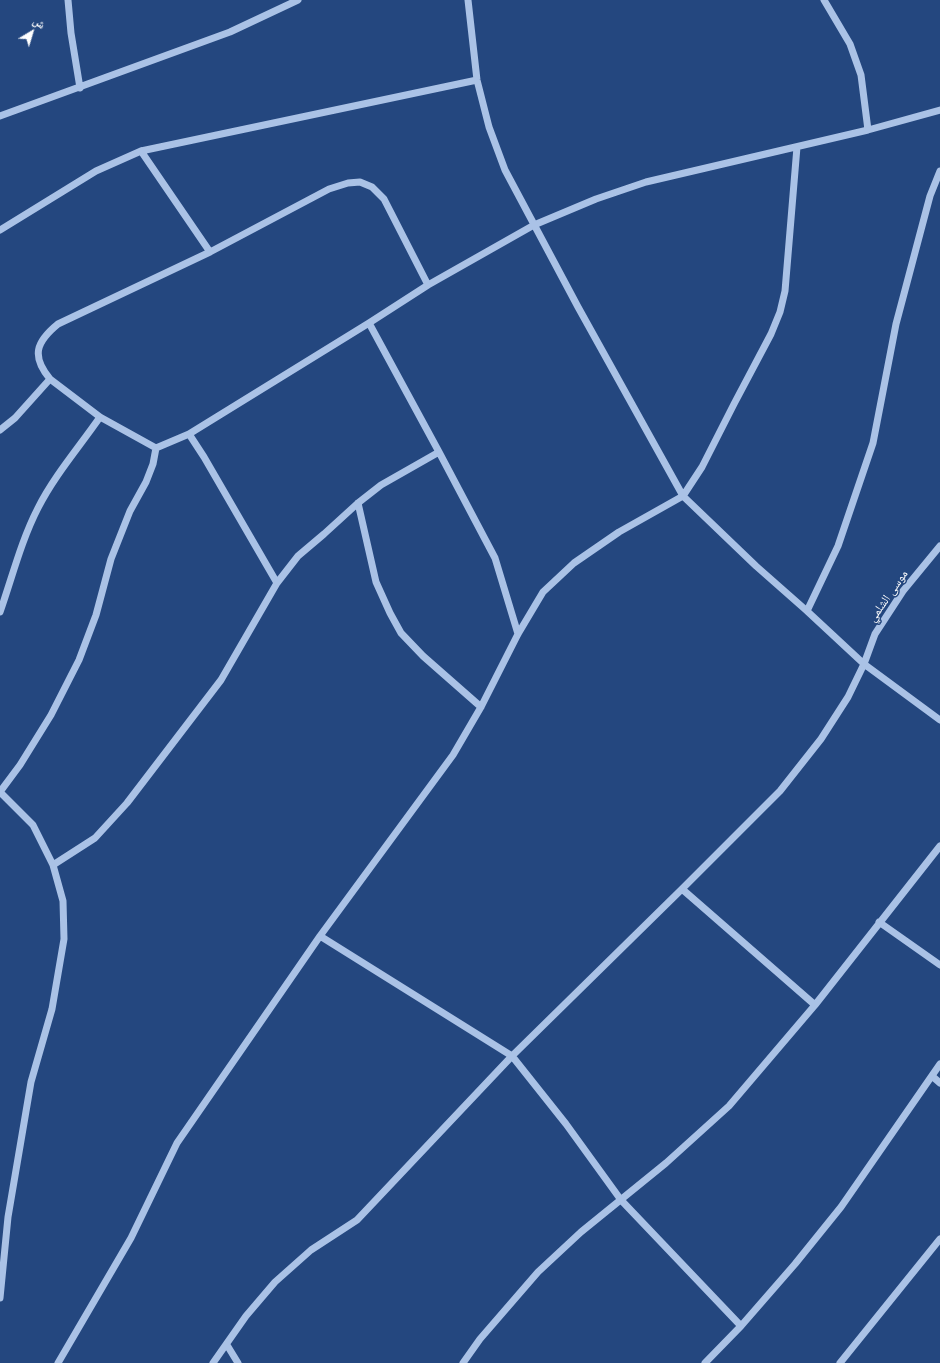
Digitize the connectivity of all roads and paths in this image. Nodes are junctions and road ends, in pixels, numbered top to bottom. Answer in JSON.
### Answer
{"nodes":[{"id":1,"x":68,"y":0,"type":"edge"},
{"id":2,"x":298,"y":0,"type":"edge"},
{"id":3,"x":468,"y":0,"type":"edge"},
{"id":4,"x":824,"y":0,"type":"edge"},
{"id":5,"x":476,"y":80,"type":"junction"},
{"id":6,"x":80,"y":88,"type":"junction"},
{"id":7,"x":940,"y":110,"type":"edge"},
{"id":8,"x":0,"y":116,"type":"edge"},
{"id":9,"x":868,"y":130,"type":"junction"},
{"id":10,"x":797,"y":147,"type":"junction"},
{"id":11,"x":141,"y":151,"type":"junction"},
{"id":12,"x":940,"y":172,"type":"edge"},
{"id":13,"x":534,"y":225,"type":"junction"},
{"id":14,"x":0,"y":230,"type":"edge"},
{"id":15,"x":210,"y":252,"type":"junction"},
{"id":16,"x":428,"y":285,"type":"junction"},
{"id":17,"x":369,"y":323,"type":"junction"},
{"id":18,"x":50,"y":380,"type":"junction"},
{"id":19,"x":100,"y":417,"type":"junction"},
{"id":20,"x":0,"y":430,"type":"edge"},
{"id":21,"x":189,"y":434,"type":"junction"},
{"id":22,"x":156,"y":448,"type":"junction"},
{"id":23,"x":439,"y":452,"type":"junction"},
{"id":24,"x":683,"y":496,"type":"junction"},
{"id":25,"x":358,"y":503,"type":"junction"},
{"id":26,"x":940,"y":546,"type":"edge"},
{"id":27,"x":277,"y":583,"type":"junction"},
{"id":28,"x":807,"y":611,"type":"junction"},
{"id":29,"x":0,"y":612,"type":"edge"},
{"id":30,"x":518,"y":634,"type":"junction"},
{"id":31,"x":864,"y":664,"type":"junction"},
{"id":32,"x":481,"y":707,"type":"junction"},
{"id":33,"x":940,"y":720,"type":"edge"},
{"id":34,"x":0,"y":792,"type":"edge"},
{"id":35,"x":940,"y":846,"type":"edge"},
{"id":36,"x":53,"y":865,"type":"junction"},
{"id":37,"x":682,"y":889,"type":"junction"},
{"id":38,"x":879,"y":922,"type":"junction"},
{"id":39,"x":320,"y":936,"type":"junction"},
{"id":40,"x":940,"y":966,"type":"edge"},
{"id":41,"x":815,"y":1005,"type":"junction"},
{"id":42,"x":512,"y":1056,"type":"junction"},
{"id":43,"x":940,"y":1064,"type":"edge"},
{"id":44,"x":932,"y":1076,"type":"junction"},
{"id":45,"x":940,"y":1083,"type":"edge"},
{"id":46,"x":621,"y":1200,"type":"junction"},
{"id":47,"x":940,"y":1239,"type":"edge"},
{"id":48,"x":0,"y":1298,"type":"edge"},
{"id":49,"x":742,"y":1326,"type":"junction"},
{"id":50,"x":227,"y":1345,"type":"junction"},
{"id":51,"x":58,"y":1363,"type":"edge"},
{"id":52,"x":213,"y":1363,"type":"edge"},
{"id":53,"x":238,"y":1363,"type":"edge"},
{"id":54,"x":463,"y":1363,"type":"edge"},
{"id":55,"x":705,"y":1363,"type":"edge"},
{"id":56,"x":840,"y":1363,"type":"edge"}],
"edges":[{"from":1,"to":6,"type":"street"},
{"from":2,"to":6,"type":"street"},
{"from":3,"to":5,"type":"street"},
{"from":4,"to":9,"type":"street"},
{"from":5,"to":11,"type":"street"},
{"from":5,"to":13,"type":"street"},
{"from":6,"to":8,"type":"street"},
{"from":7,"to":9,"type":"street"},
{"from":9,"to":10,"type":"street"},
{"from":10,"to":13,"type":"street"},
{"from":10,"to":24,"type":"street"},
{"from":11,"to":14,"type":"street"},
{"from":11,"to":15,"type":"street"},
{"from":12,"to":28,"type":"street"},
{"from":13,"to":16,"type":"street"},
{"from":13,"to":24,"type":"street"},
{"from":15,"to":16,"type":"street"},
{"from":15,"to":18,"type":"street"},
{"from":16,"to":17,"type":"street"},
{"from":17,"to":21,"type":"street"},
{"from":17,"to":23,"type":"street"},
{"from":18,"to":19,"type":"street"},
{"from":18,"to":20,"type":"street"},
{"from":19,"to":22,"type":"street"},
{"from":19,"to":29,"type":"street"},
{"from":21,"to":22,"type":"street"},
{"from":21,"to":27,"type":"street"},
{"from":22,"to":34,"type":"street"},
{"from":23,"to":25,"type":"street"},
{"from":23,"to":30,"type":"street"},
{"from":24,"to":28,"type":"street"},
{"from":24,"to":30,"type":"street"},
{"from":25,"to":27,"type":"street"},
{"from":25,"to":32,"type":"street"},
{"from":26,"to":31,"type":"street","name":"موسى الشلمي"},
{"from":27,"to":36,"type":"street"},
{"from":28,"to":31,"type":"street"},
{"from":30,"to":32,"type":"street"},
{"from":31,"to":33,"type":"street"},
{"from":31,"to":37,"type":"street","name":"موسى الشلمي"},
{"from":32,"to":39,"type":"street"},
{"from":34,"to":36,"type":"street"},
{"from":35,"to":38,"type":"street"},
{"from":36,"to":48,"type":"street"},
{"from":37,"to":41,"type":"street"},
{"from":37,"to":42,"type":"street","name":"موسى الشلمي"},
{"from":38,"to":40,"type":"street"},
{"from":38,"to":41,"type":"street"},
{"from":39,"to":42,"type":"street"},
{"from":39,"to":51,"type":"street"},
{"from":41,"to":46,"type":"street"},
{"from":42,"to":46,"type":"street"},
{"from":42,"to":50,"type":"street","name":"موسى الشلمي"},
{"from":43,"to":44,"type":"street"},
{"from":44,"to":45,"type":"street"},
{"from":44,"to":49,"type":"street"},
{"from":46,"to":49,"type":"street"},
{"from":46,"to":54,"type":"street"},
{"from":47,"to":56,"type":"street"},
{"from":49,"to":55,"type":"street"},
{"from":50,"to":52,"type":"street","name":"موسى الشلمي"},
{"from":50,"to":53,"type":"street"}]}
